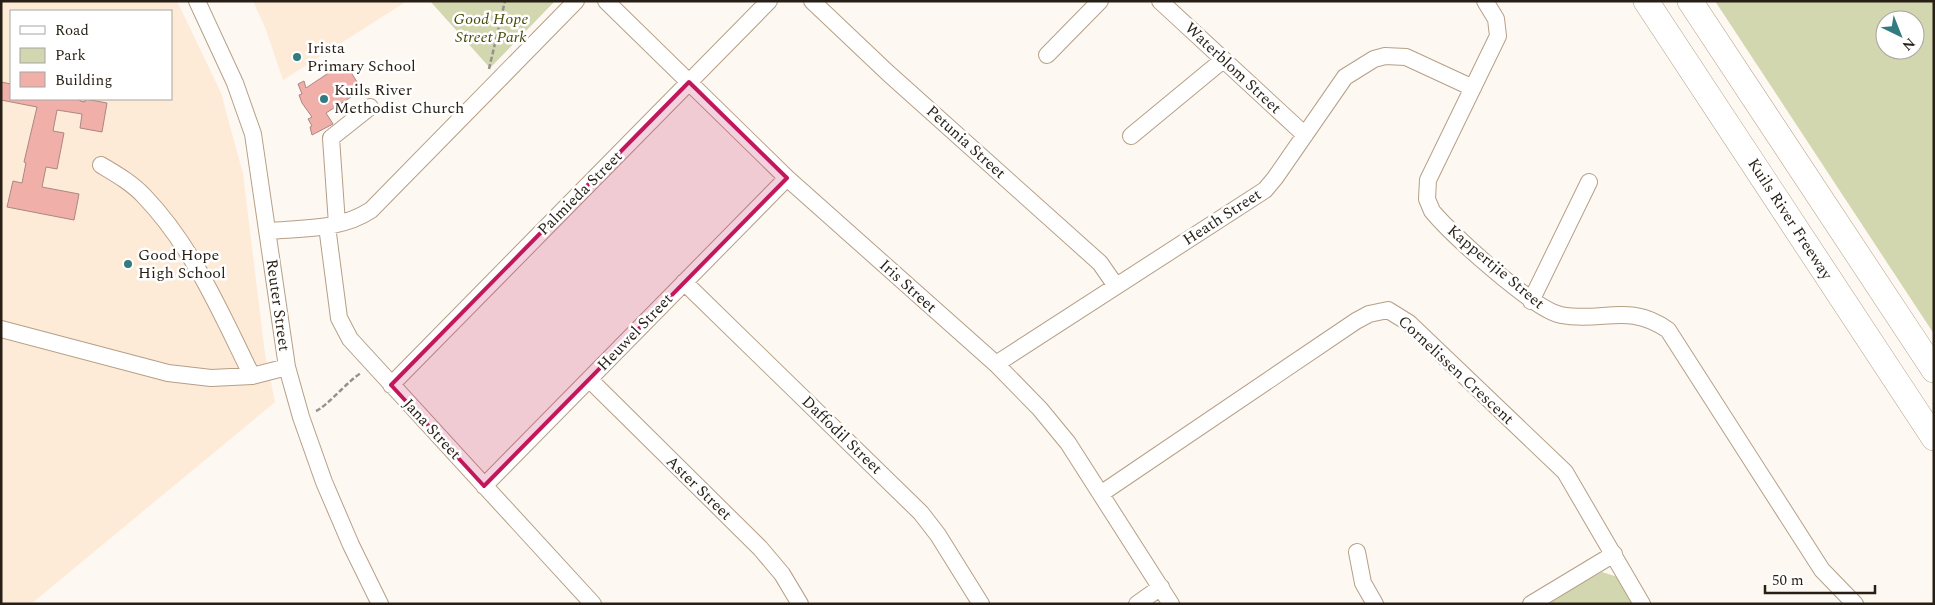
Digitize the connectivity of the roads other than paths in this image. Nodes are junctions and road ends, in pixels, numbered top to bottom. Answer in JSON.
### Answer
{"nodes":[{"id":1,"x":197,"y":1,"type":"edge"},
{"id":2,"x":576,"y":1,"type":"edge"},
{"id":3,"x":606,"y":1,"type":"edge"},
{"id":4,"x":769,"y":1,"type":"edge"},
{"id":5,"x":812,"y":1,"type":"edge"},
{"id":6,"x":1100,"y":1,"type":"edge"},
{"id":7,"x":1160,"y":1,"type":"edge"},
{"id":8,"x":1485,"y":1,"type":"edge"},
{"id":9,"x":1646,"y":1,"type":"edge"},
{"id":10,"x":1690,"y":1,"type":"edge"},
{"id":11,"x":1047,"y":55,"type":"dead end"},
{"id":12,"x":1223,"y":60,"type":"junction"},
{"id":13,"x":689,"y":82,"type":"junction"},
{"id":14,"x":1473,"y":88,"type":"junction"},
{"id":15,"x":370,"y":107,"type":"dead end"},
{"id":16,"x":1305,"y":135,"type":"junction"},
{"id":17,"x":1131,"y":136,"type":"dead end"},
{"id":18,"x":101,"y":165,"type":"dead end"},
{"id":19,"x":787,"y":178,"type":"junction"},
{"id":20,"x":1589,"y":182,"type":"dead end"},
{"id":21,"x":332,"y":225,"type":"junction"},
{"id":22,"x":268,"y":231,"type":"junction"},
{"id":23,"x":684,"y":282,"type":"junction"},
{"id":24,"x":1116,"y":286,"type":"junction"},
{"id":25,"x":1531,"y":301,"type":"junction"},
{"id":26,"x":1,"y":329,"type":"edge"},
{"id":27,"x":996,"y":364,"type":"junction"},
{"id":28,"x":287,"y":367,"type":"junction"},
{"id":29,"x":1934,"y":370,"type":"edge"},
{"id":30,"x":252,"y":376,"type":"junction"},
{"id":31,"x":589,"y":380,"type":"junction"},
{"id":32,"x":391,"y":386,"type":"junction"},
{"id":33,"x":1934,"y":438,"type":"edge"},
{"id":34,"x":484,"y":486,"type":"junction"},
{"id":35,"x":1102,"y":493,"type":"junction"},
{"id":36,"x":1357,"y":552,"type":"dead end"},
{"id":37,"x":1614,"y":554,"type":"junction"},
{"id":38,"x":1161,"y":587,"type":"junction"},
{"id":39,"x":380,"y":604,"type":"edge"},
{"id":40,"x":593,"y":604,"type":"edge"},
{"id":41,"x":800,"y":604,"type":"edge"},
{"id":42,"x":981,"y":604,"type":"edge"},
{"id":43,"x":1137,"y":604,"type":"edge"},
{"id":44,"x":1171,"y":604,"type":"edge"},
{"id":45,"x":1375,"y":604,"type":"edge"},
{"id":46,"x":1531,"y":604,"type":"edge"},
{"id":47,"x":1642,"y":604,"type":"edge"},
{"id":48,"x":1855,"y":604,"type":"edge"}],
"edges":[{"from":1,"to":22,"type":"street","name":"Reuter Street"},
{"from":2,"to":21,"type":"street"},
{"from":3,"to":13,"type":"street","name":"Iris Street"},
{"from":4,"to":13,"type":"street","name":"Palmieda Street"},
{"from":5,"to":24,"type":"street","name":"Petunia Street"},
{"from":6,"to":11,"type":"street"},
{"from":7,"to":12,"type":"street","name":"Waterblom Street"},
{"from":8,"to":14,"type":"street","name":"Kappertjie Street"},
{"from":9,"to":33,"type":"highway","name":"Kuils River Freeway"},
{"from":10,"to":29,"type":"highway"},
{"from":12,"to":16,"type":"street","name":"Waterblom Street"},
{"from":12,"to":17,"type":"street"},
{"from":13,"to":19,"type":"street","name":"Iris Street"},
{"from":13,"to":32,"type":"street","name":"Palmieda Street"},
{"from":14,"to":16,"type":"street","name":"Heath Street"},
{"from":14,"to":25,"type":"street","name":"Kappertjie Street"},
{"from":15,"to":21,"type":"street","name":"Jana Street"},
{"from":16,"to":24,"type":"street","name":"Heath Street"},
{"from":18,"to":30,"type":"street"},
{"from":19,"to":23,"type":"street","name":"Heuwel Street"},
{"from":19,"to":27,"type":"street","name":"Iris Street"},
{"from":20,"to":25,"type":"street"},
{"from":21,"to":22,"type":"street"},
{"from":21,"to":32,"type":"street","name":"Jana Street"},
{"from":22,"to":28,"type":"street","name":"Reuter Street"},
{"from":23,"to":31,"type":"street","name":"Heuwel Street"},
{"from":23,"to":42,"type":"street","name":"Daffodil Street"},
{"from":24,"to":27,"type":"street","name":"Heath Street"},
{"from":25,"to":48,"type":"street","name":"Kappertjie Street"},
{"from":26,"to":30,"type":"street"},
{"from":27,"to":35,"type":"street","name":"Iris Street"},
{"from":28,"to":30,"type":"street"},
{"from":28,"to":39,"type":"street","name":"Reuter Street"},
{"from":31,"to":34,"type":"street","name":"Heuwel Street"},
{"from":31,"to":41,"type":"street","name":"Aster Street"},
{"from":32,"to":34,"type":"street","name":"Jana Street"},
{"from":34,"to":40,"type":"street","name":"Jana Street"},
{"from":35,"to":37,"type":"street","name":"Cornelissen Crescent"},
{"from":35,"to":38,"type":"street","name":"Iris Street"},
{"from":36,"to":45,"type":"street"},
{"from":37,"to":46,"type":"street"},
{"from":37,"to":47,"type":"street"},
{"from":38,"to":43,"type":"street"},
{"from":38,"to":44,"type":"street","name":"Iris Street"}]}
